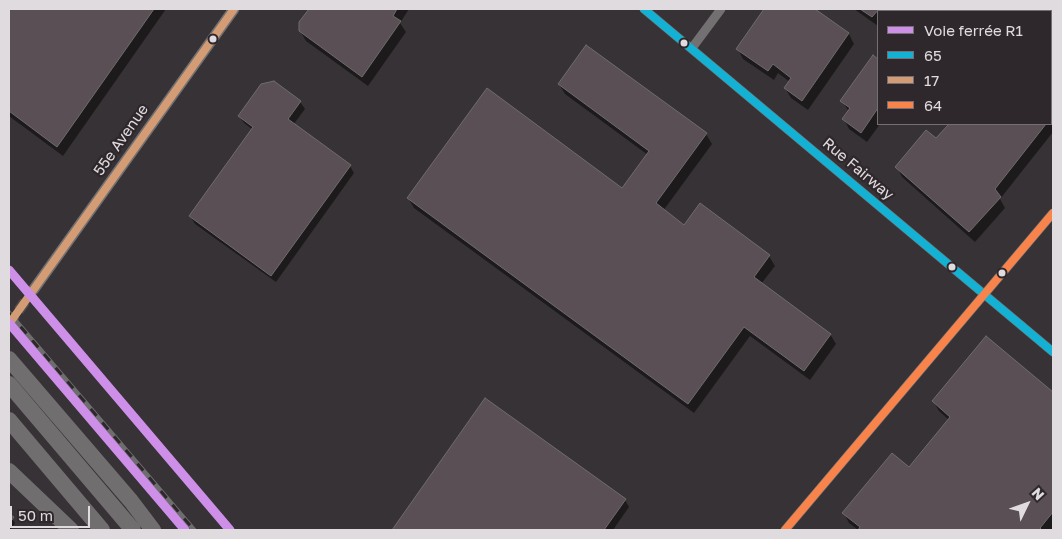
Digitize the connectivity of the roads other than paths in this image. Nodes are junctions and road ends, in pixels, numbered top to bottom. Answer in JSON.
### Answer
{"nodes":[{"id":1,"x":234,"y":9,"type":"edge"},
{"id":2,"x":644,"y":9,"type":"edge"},
{"id":3,"x":721,"y":9,"type":"edge"},
{"id":4,"x":692,"y":48,"type":"junction"},
{"id":5,"x":1053,"y":214,"type":"edge"},
{"id":6,"x":34,"y":289,"type":"tunnel mouth"},
{"id":7,"x":984,"y":294,"type":"junction"},
{"id":8,"x":1053,"y":352,"type":"edge"},
{"id":9,"x":9,"y":359,"type":"edge"},
{"id":10,"x":9,"y":384,"type":"edge"},
{"id":11,"x":9,"y":420,"type":"edge"},
{"id":12,"x":9,"y":471,"type":"edge"},
{"id":13,"x":71,"y":530,"type":"edge"},
{"id":14,"x":102,"y":530,"type":"edge"},
{"id":15,"x":132,"y":530,"type":"edge"},
{"id":16,"x":153,"y":530,"type":"edge"},
{"id":17,"x":785,"y":530,"type":"edge"}],
"edges":[{"from":1,"to":6,"type":"street","name":"55e Avenue"},
{"from":2,"to":4,"type":"street","name":"Rue Fairway"},
{"from":3,"to":4,"type":"street"},
{"from":4,"to":7,"type":"street","name":"Rue Fairway"},
{"from":5,"to":7,"type":"street"},
{"from":7,"to":8,"type":"street","name":"Rue Fairway"},
{"from":7,"to":17,"type":"street"},
{"from":9,"to":16,"type":"highway"},
{"from":10,"to":15,"type":"highway"},
{"from":11,"to":14,"type":"highway"},
{"from":12,"to":13,"type":"highway"}]}
